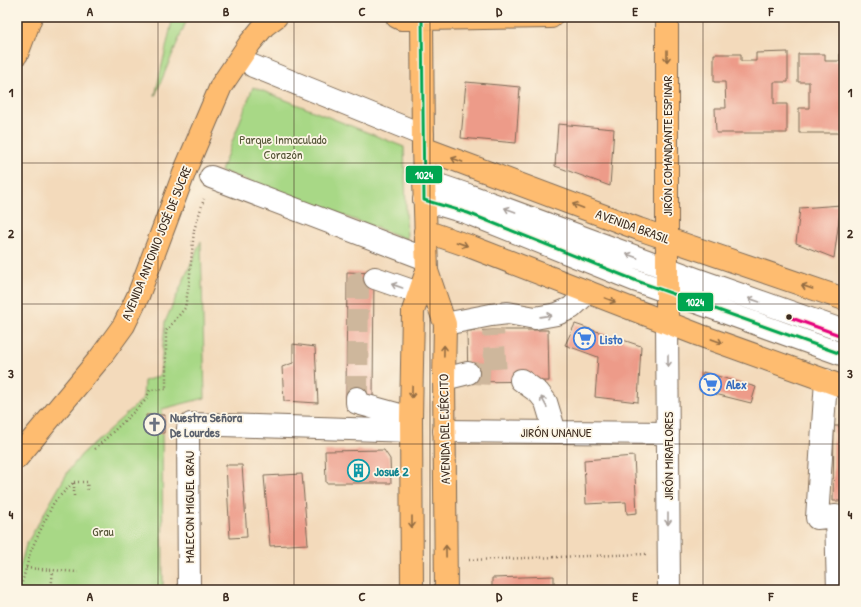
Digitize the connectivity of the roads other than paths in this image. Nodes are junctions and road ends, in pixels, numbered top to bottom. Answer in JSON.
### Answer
{"nodes":[{"id":1,"x":31,"y":17,"type":"edge"},
{"id":2,"x":396,"y":17,"type":"edge"},
{"id":3,"x":551,"y":17,"type":"edge"},
{"id":4,"x":667,"y":17,"type":"edge"},
{"id":5,"x":422,"y":18,"type":"edge"},
{"id":6,"x":268,"y":20,"type":"edge"},
{"id":7,"x":17,"y":54,"type":"edge"},
{"id":8,"x":254,"y":66,"type":"dead end"},
{"id":9,"x":423,"y":141,"type":"junction"},
{"id":10,"x":211,"y":177,"type":"road end"},
{"id":11,"x":424,"y":190,"type":"junction"},
{"id":12,"x":425,"y":231,"type":"junction"},
{"id":13,"x":667,"y":239,"type":"junction"},
{"id":14,"x":427,"y":265,"type":"junction"},
{"id":15,"x":668,"y":269,"type":"junction"},
{"id":16,"x":375,"y":278,"type":"tunnel mouth"},
{"id":17,"x":588,"y":292,"type":"junction"},
{"id":18,"x":668,"y":292,"type":"junction"},
{"id":19,"x":418,"y":293,"type":"junction"},
{"id":20,"x":844,"y":299,"type":"edge"},
{"id":21,"x":667,"y":322,"type":"junction"},
{"id":22,"x":444,"y":324,"type":"junction"},
{"id":23,"x":844,"y":331,"type":"edge"},
{"id":24,"x":844,"y":355,"type":"edge"},
{"id":25,"x":468,"y":373,"type":"tunnel mouth"},
{"id":26,"x":444,"y":379,"type":"junction"},
{"id":27,"x":521,"y":380,"type":"dead end"},
{"id":28,"x":835,"y":384,"type":"edge"},
{"id":29,"x":411,"y":424,"type":"junction"},
{"id":30,"x":355,"y":429,"type":"junction"},
{"id":31,"x":444,"y":432,"type":"junction"},
{"id":32,"x":555,"y":432,"type":"junction"},
{"id":33,"x":668,"y":433,"type":"junction"},
{"id":34,"x":17,"y":458,"type":"edge"},
{"id":35,"x":189,"y":590,"type":"edge"},
{"id":36,"x":412,"y":590,"type":"edge"},
{"id":37,"x":446,"y":590,"type":"edge"},
{"id":38,"x":668,"y":590,"type":"edge"},
{"id":39,"x":838,"y":590,"type":"edge"}],
"edges":[{"from":1,"to":7,"type":"main road"},
{"from":2,"to":5,"type":"main road"},
{"from":3,"to":5,"type":"main road"},
{"from":4,"to":13,"type":"main road","name":"JIRÓN COMANDANTE ESPINAR","one_way":true},
{"from":5,"to":9,"type":"main road","name":"AVENIDA DEL EJÉRCITO"},
{"from":6,"to":34,"type":"main road","name":"AVENIDA ANTONIO JOSÉ DE SUCRE"},
{"from":8,"to":9,"type":"street"},
{"from":9,"to":11,"type":"main road","name":"AVENIDA DEL EJÉRCITO"},
{"from":13,"to":9,"type":"main road","name":"AVENIDA BRASIL","one_way":true},
{"from":10,"to":14,"type":"street"},
{"from":11,"to":12,"type":"main road","name":"AVENIDA DEL EJÉRCITO"},
{"from":15,"to":11,"type":"street","one_way":true},
{"from":11,"to":18,"type":"street"},
{"from":12,"to":14,"type":"main road","name":"AVENIDA DEL EJÉRCITO"},
{"from":12,"to":17,"type":"main road","one_way":true},
{"from":13,"to":15,"type":"main road","name":"JIRÓN COMANDANTE ESPINAR"},
{"from":20,"to":13,"type":"main road","name":"AVENIDA BRASIL","one_way":true},
{"from":14,"to":19,"type":"main road","name":"AVENIDA DEL EJÉRCITO"},
{"from":14,"to":22,"type":"main road","name":"AVENIDA DEL EJÉRCITO"},
{"from":15,"to":18,"type":"main road","name":"JIRÓN COMANDANTE ESPINAR"},
{"from":23,"to":15,"type":"street","one_way":true},
{"from":19,"to":16,"type":"street","one_way":true},
{"from":17,"to":21,"type":"main road","one_way":true},
{"from":22,"to":17,"type":"street","one_way":true},
{"from":18,"to":21,"type":"main road","name":"JIRÓN COMANDANTE ESPINAR"},
{"from":18,"to":24,"type":"street"},
{"from":19,"to":29,"type":"main road","name":"AVENIDA DEL EJÉRCITO","one_way":true},
{"from":21,"to":28,"type":"main road","one_way":true},
{"from":21,"to":33,"type":"street","name":"JIRÓN MIRAFLORES","one_way":true},
{"from":26,"to":22,"type":"main road","name":"AVENIDA DEL EJÉRCITO","one_way":true},
{"from":25,"to":26,"type":"street"},
{"from":26,"to":31,"type":"main road","name":"AVENIDA DEL EJÉRCITO"},
{"from":32,"to":27,"type":"street","one_way":true},
{"from":28,"to":39,"type":"street"},
{"from":29,"to":30,"type":"street"},
{"from":29,"to":30,"type":"street"},
{"from":29,"to":36,"type":"main road","name":"AVENIDA DEL EJÉRCITO","one_way":true},
{"from":30,"to":35,"type":"street","name":"MALECON MIGUEL GRAU"},
{"from":31,"to":32,"type":"street","name":"JIRÓN UNANUE"},
{"from":37,"to":31,"type":"main road","name":"AVENIDA DEL EJÉRCITO","one_way":true},
{"from":32,"to":33,"type":"street","name":"JIRÓN UNANUE"},
{"from":33,"to":38,"type":"street","name":"JIRÓN MIRAFLORES","one_way":true}]}
